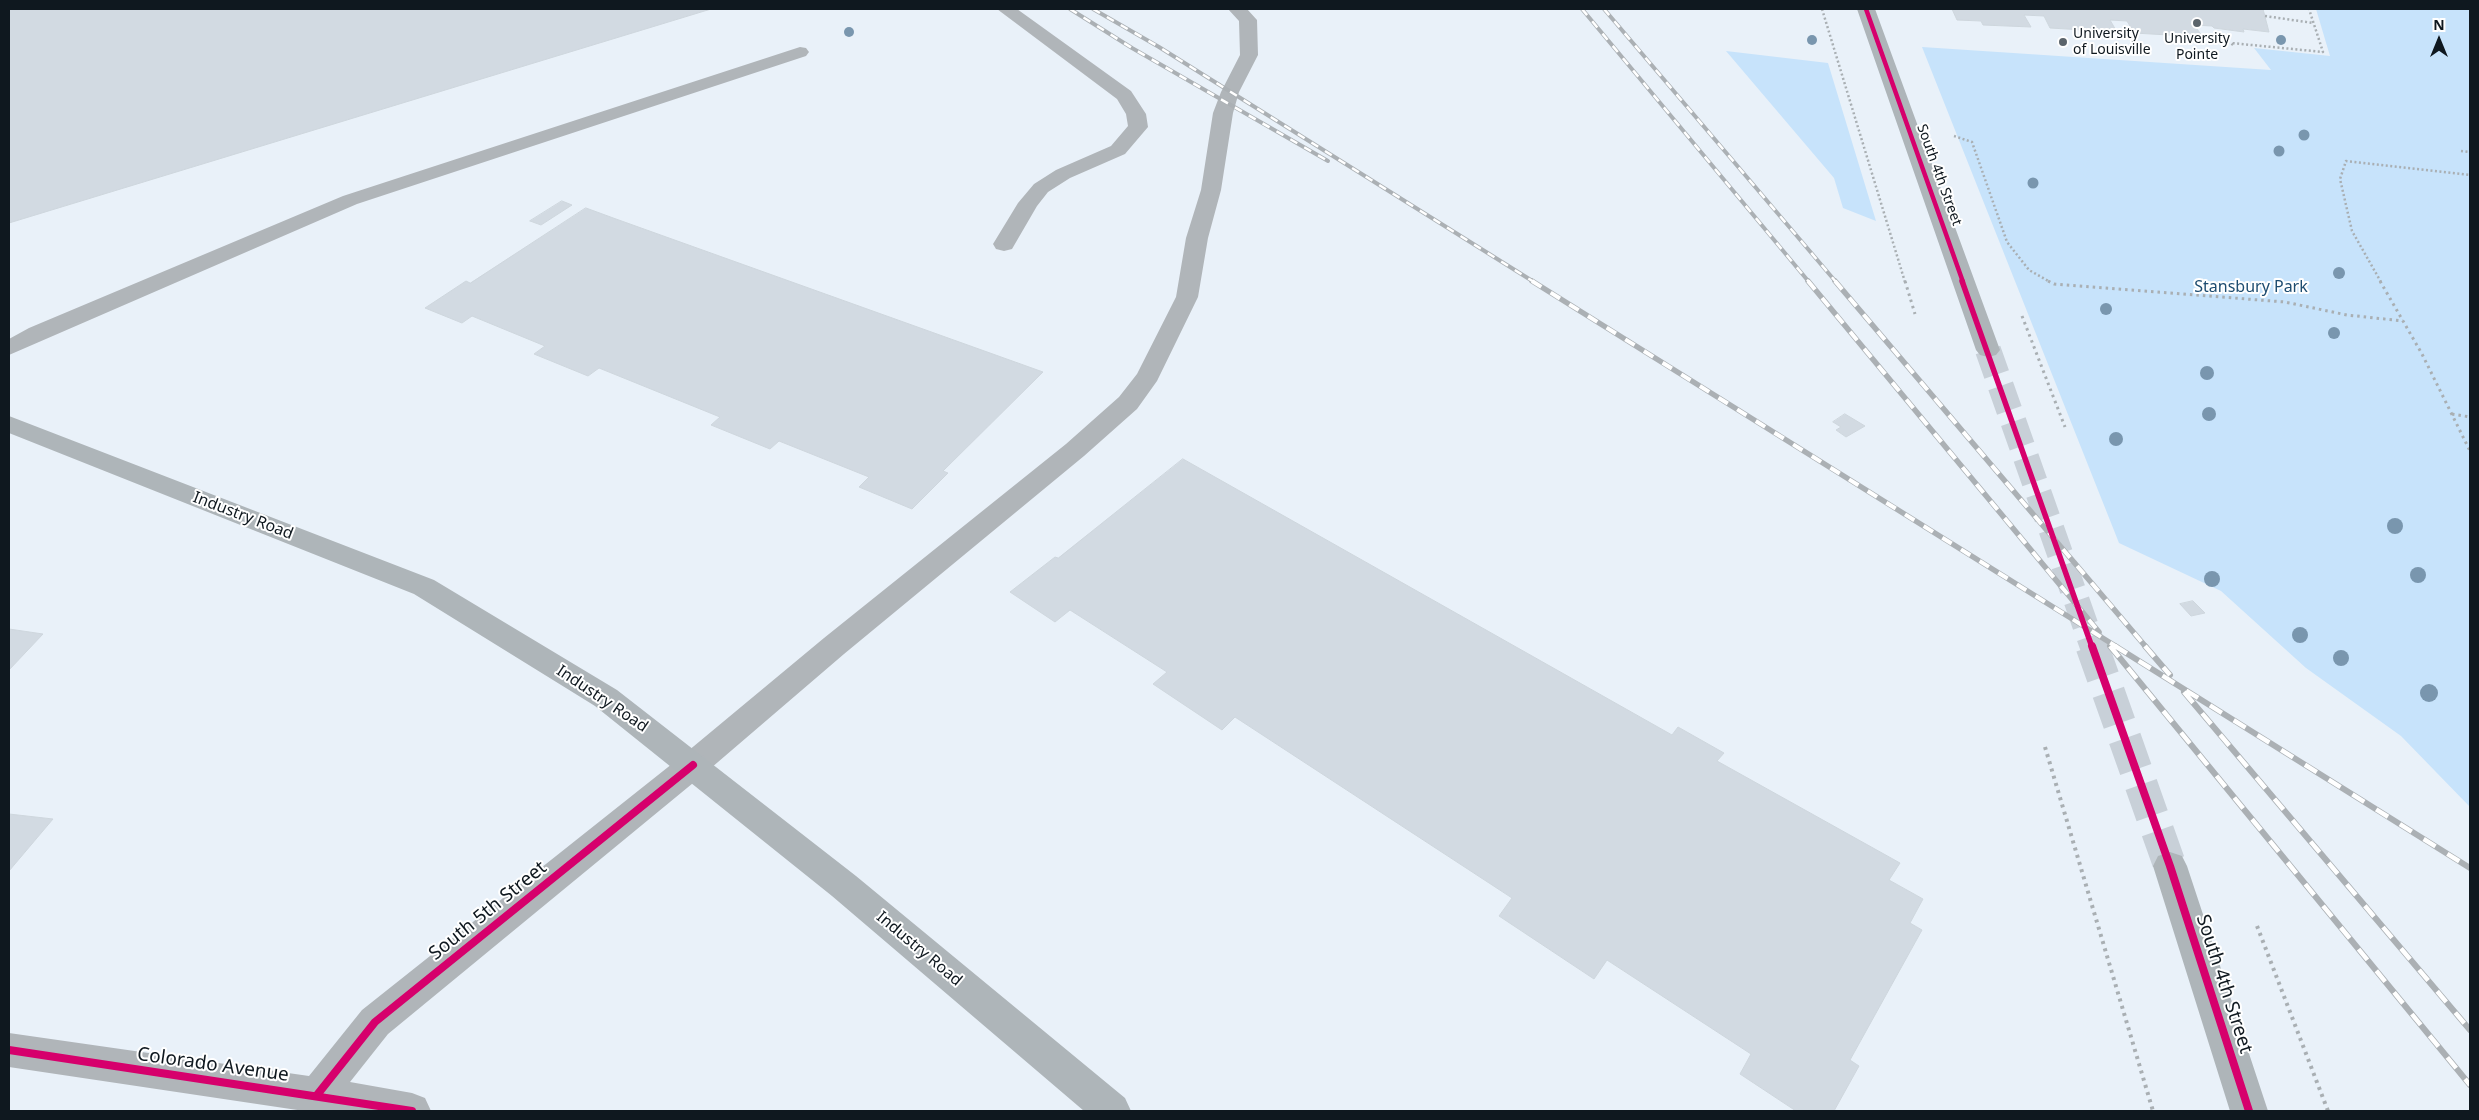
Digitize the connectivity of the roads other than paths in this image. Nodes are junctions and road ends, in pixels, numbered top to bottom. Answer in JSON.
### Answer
{"nodes":[{"id":1,"x":1006,"y":9,"type":"edge"},
{"id":2,"x":1237,"y":9,"type":"edge"},
{"id":3,"x":1866,"y":9,"type":"edge"},
{"id":4,"x":800,"y":52,"type":"dead end"},
{"id":5,"x":1004,"y":244,"type":"dead end"},
{"id":6,"x":9,"y":348,"type":"edge"},
{"id":7,"x":1988,"y":350,"type":"tunnel mouth"},
{"id":8,"x":9,"y":424,"type":"edge"},
{"id":9,"x":693,"y":765,"type":"junction"},
{"id":10,"x":2170,"y":866,"type":"tunnel mouth"},
{"id":11,"x":9,"y":1050,"type":"edge"},
{"id":12,"x":317,"y":1095,"type":"junction"},
{"id":13,"x":412,"y":1111,"type":"edge"},
{"id":14,"x":1112,"y":1111,"type":"edge"},
{"id":15,"x":2249,"y":1111,"type":"edge"}],
"edges":[{"from":1,"to":5,"type":"street"},
{"from":2,"to":9,"type":"street","name":"South 5th Street"},
{"from":3,"to":7,"type":"main road","name":"South 4th Street"},
{"from":4,"to":6,"type":"street"},
{"from":8,"to":9,"type":"main road","name":"Industry Road"},
{"from":9,"to":12,"type":"street","name":"South 5th Street"},
{"from":9,"to":14,"type":"main road","name":"Industry Road"},
{"from":10,"to":15,"type":"main road","name":"South 4th Street"},
{"from":11,"to":12,"type":"street","name":"Colorado Avenue"},
{"from":12,"to":13,"type":"street","name":"Colorado Avenue"}]}
